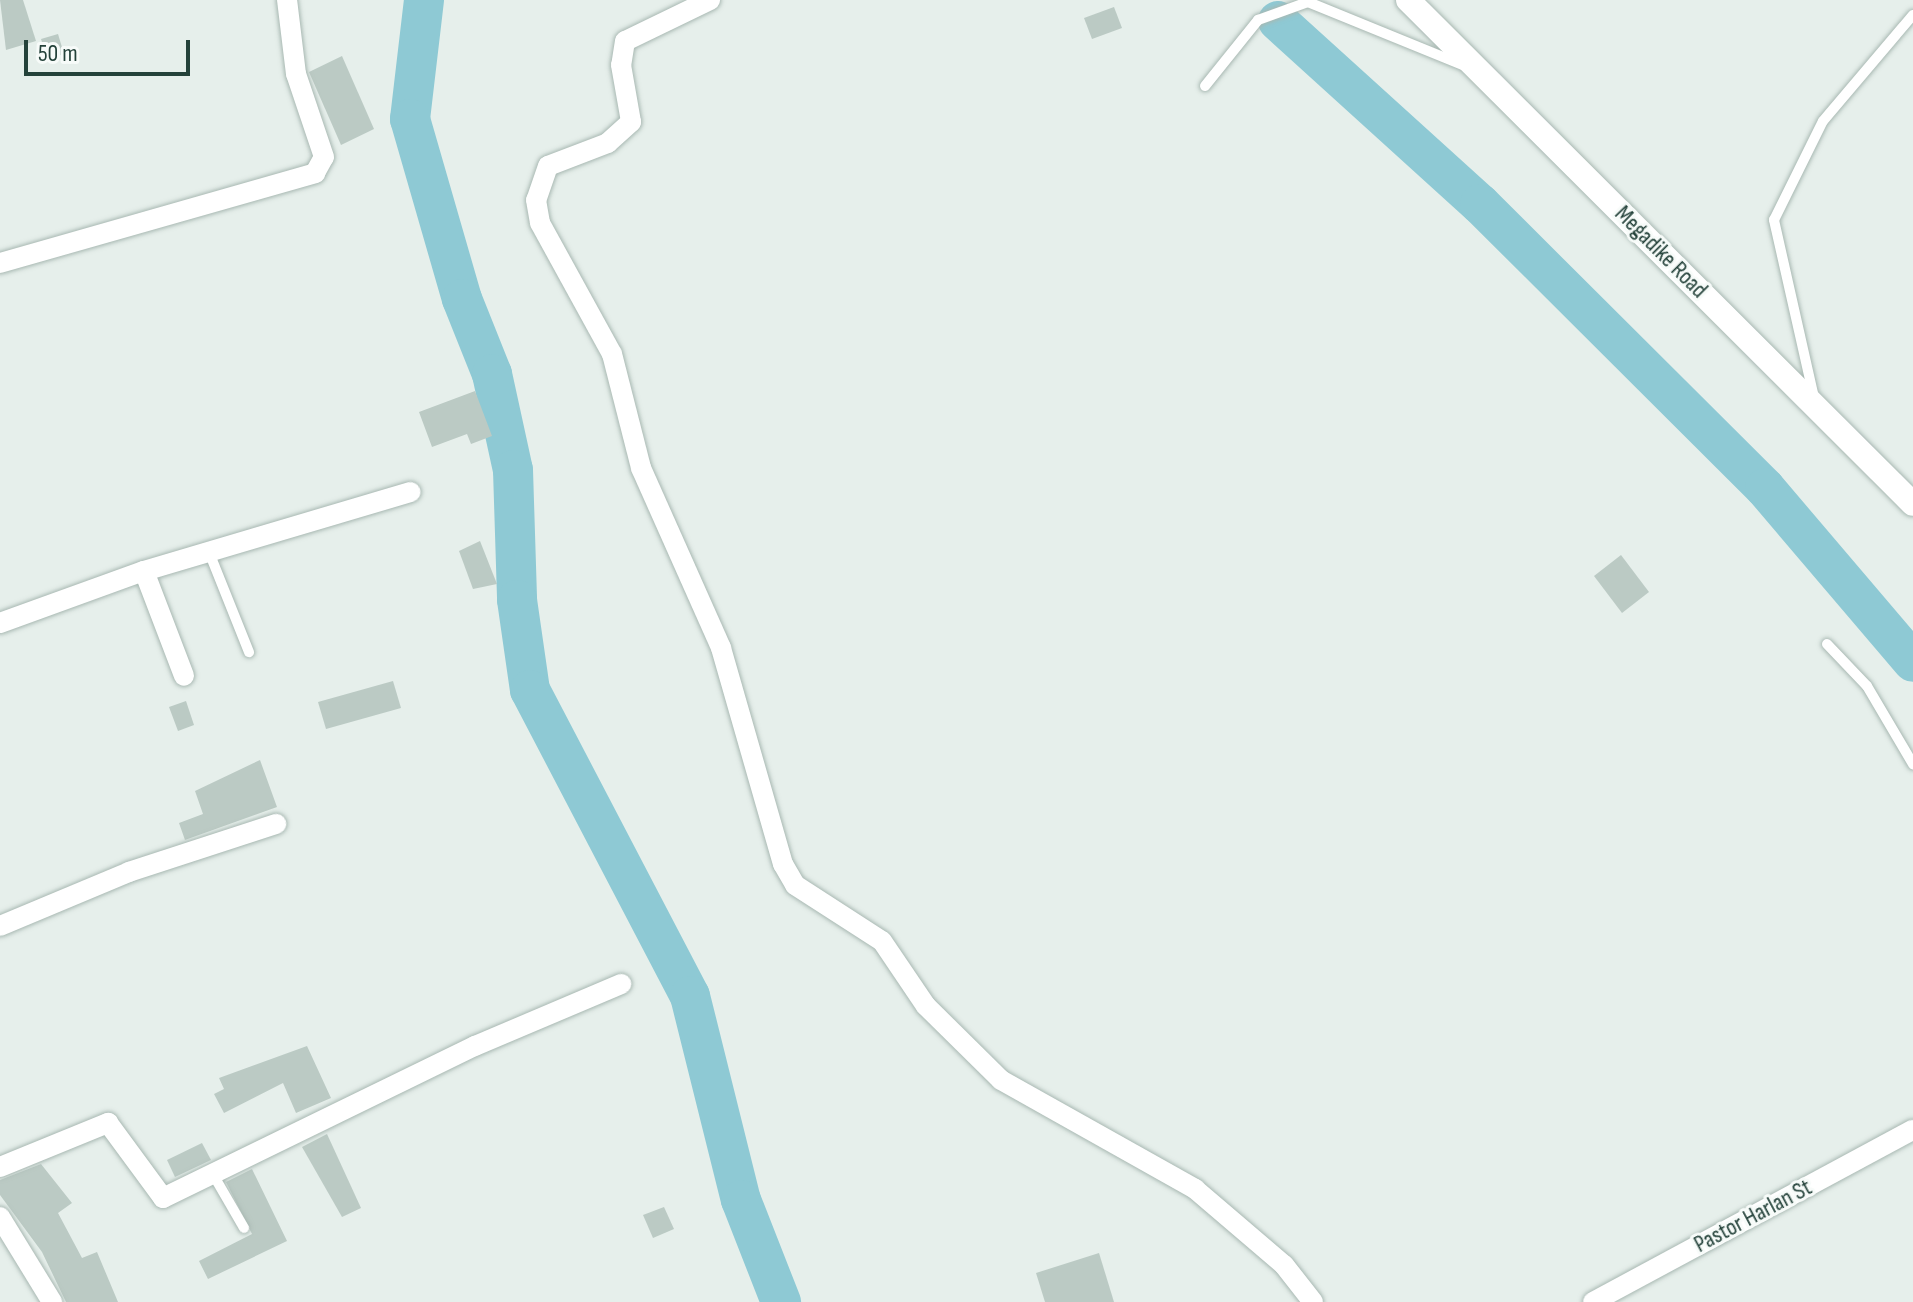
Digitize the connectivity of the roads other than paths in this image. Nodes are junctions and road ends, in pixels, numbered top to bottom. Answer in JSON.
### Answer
{"nodes":[{"id":1,"x":287,"y":0,"type":"edge"},
{"id":2,"x":710,"y":0,"type":"edge"},
{"id":3,"x":1408,"y":0,"type":"edge"},
{"id":4,"x":1913,"y":15,"type":"edge"},
{"id":5,"x":1486,"y":76,"type":"junction"},
{"id":6,"x":1205,"y":86,"type":"dead end"},
{"id":7,"x":0,"y":263,"type":"edge"},
{"id":8,"x":1815,"y":408,"type":"junction"},
{"id":9,"x":411,"y":492,"type":"dead end"},
{"id":10,"x":1913,"y":504,"type":"edge"},
{"id":11,"x":209,"y":552,"type":"junction"},
{"id":12,"x":144,"y":571,"type":"junction"},
{"id":13,"x":0,"y":623,"type":"edge"},
{"id":14,"x":1827,"y":644,"type":"dead end"},
{"id":15,"x":249,"y":652,"type":"dead end"},
{"id":16,"x":184,"y":676,"type":"dead end"},
{"id":17,"x":1913,"y":764,"type":"edge"},
{"id":18,"x":276,"y":824,"type":"dead end"},
{"id":19,"x":0,"y":926,"type":"edge"},
{"id":20,"x":621,"y":984,"type":"dead end"},
{"id":21,"x":1913,"y":1130,"type":"edge"},
{"id":22,"x":1,"y":1163,"type":"edge"},
{"id":23,"x":214,"y":1176,"type":"junction"},
{"id":24,"x":0,"y":1217,"type":"edge"},
{"id":25,"x":244,"y":1228,"type":"dead end"},
{"id":26,"x":52,"y":1302,"type":"edge"},
{"id":27,"x":1313,"y":1302,"type":"edge"},
{"id":28,"x":1593,"y":1302,"type":"edge"}],
"edges":[{"from":1,"to":7,"type":"street"},
{"from":2,"to":27,"type":"street"},
{"from":3,"to":5,"type":"main road","name":"Megadike Road"},
{"from":4,"to":8,"type":"lane"},
{"from":5,"to":6,"type":"lane"},
{"from":5,"to":8,"type":"main road","name":"Megadike Road"},
{"from":8,"to":10,"type":"main road","name":"Megadike Road"},
{"from":9,"to":11,"type":"street"},
{"from":11,"to":12,"type":"street"},
{"from":11,"to":15,"type":"lane"},
{"from":12,"to":13,"type":"street"},
{"from":12,"to":16,"type":"street"},
{"from":14,"to":17,"type":"lane"},
{"from":18,"to":19,"type":"street"},
{"from":20,"to":23,"type":"street"},
{"from":21,"to":28,"type":"street","name":"Pastor Harlan St"},
{"from":22,"to":23,"type":"street"},
{"from":23,"to":25,"type":"lane"},
{"from":24,"to":26,"type":"street"}]}
